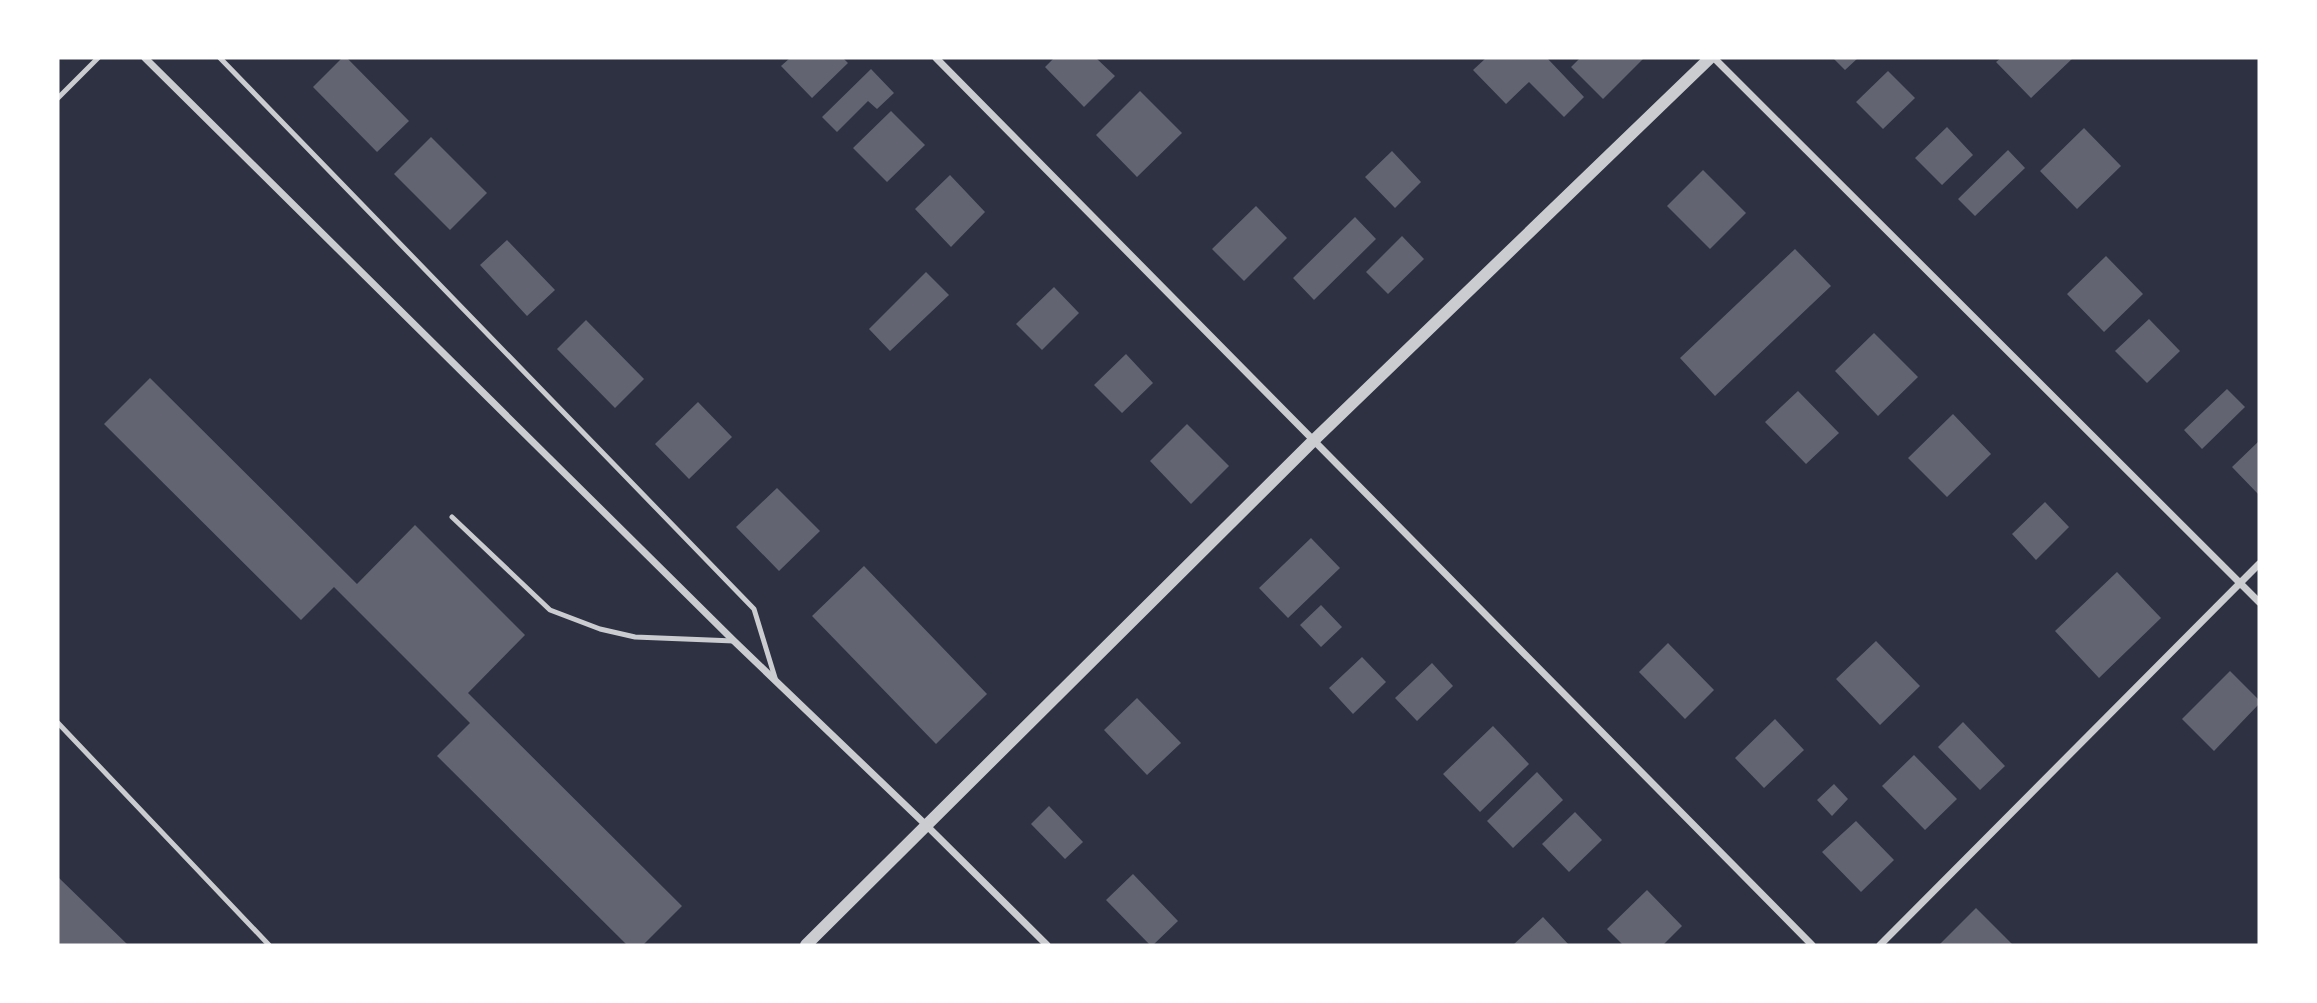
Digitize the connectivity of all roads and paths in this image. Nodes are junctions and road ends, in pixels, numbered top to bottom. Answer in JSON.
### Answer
{"nodes":[{"id":1,"x":98,"y":58,"type":"edge"},
{"id":2,"x":145,"y":58,"type":"edge"},
{"id":3,"x":220,"y":58,"type":"edge"},
{"id":4,"x":936,"y":58,"type":"edge"},
{"id":5,"x":1712,"y":58,"type":"edge"},
{"id":6,"x":58,"y":98,"type":"edge"},
{"id":7,"x":1313,"y":441,"type":"junction"},
{"id":8,"x":452,"y":517,"type":"dead end"},
{"id":9,"x":2259,"y":564,"type":"edge"},
{"id":10,"x":2240,"y":583,"type":"junction"},
{"id":11,"x":2259,"y":603,"type":"edge"},
{"id":12,"x":734,"y":641,"type":"junction"},
{"id":13,"x":776,"y":681,"type":"junction"},
{"id":14,"x":58,"y":723,"type":"edge"},
{"id":15,"x":926,"y":825,"type":"junction"},
{"id":16,"x":269,"y":945,"type":"edge"},
{"id":17,"x":806,"y":945,"type":"edge"},
{"id":18,"x":1047,"y":945,"type":"edge"},
{"id":19,"x":1812,"y":945,"type":"edge"},
{"id":20,"x":1880,"y":945,"type":"edge"}],
"edges":[{"from":1,"to":6,"type":"lane"},
{"from":2,"to":12,"type":"street"},
{"from":3,"to":13,"type":"lane"},
{"from":4,"to":7,"type":"street"},
{"from":5,"to":7,"type":"street"},
{"from":5,"to":10,"type":"street"},
{"from":7,"to":15,"type":"street"},
{"from":7,"to":19,"type":"street"},
{"from":8,"to":12,"type":"lane"},
{"from":9,"to":10,"type":"street"},
{"from":10,"to":11,"type":"street"},
{"from":10,"to":20,"type":"street"},
{"from":12,"to":13,"type":"street"},
{"from":13,"to":15,"type":"street"},
{"from":14,"to":16,"type":"lane"},
{"from":15,"to":17,"type":"street"},
{"from":15,"to":18,"type":"street"}]}
